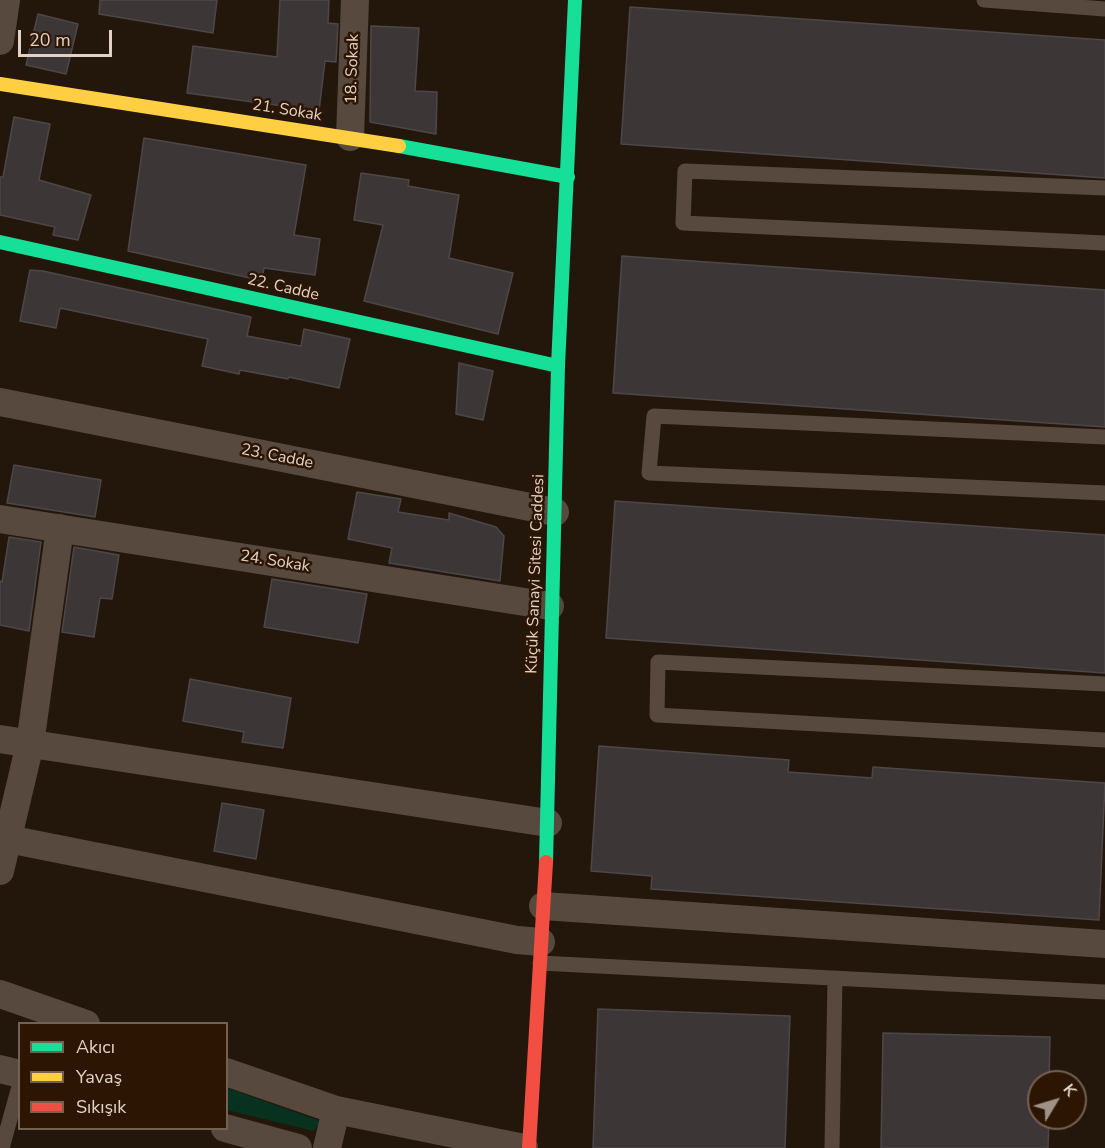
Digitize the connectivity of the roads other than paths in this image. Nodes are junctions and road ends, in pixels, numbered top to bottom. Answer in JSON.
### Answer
{"nodes":[{"id":1,"x":6,"y":0,"type":"edge"},
{"id":2,"x":355,"y":0,"type":"edge"},
{"id":3,"x":575,"y":0,"type":"edge"},
{"id":4,"x":984,"y":0,"type":"edge"},
{"id":5,"x":1105,"y":9,"type":"edge"},
{"id":6,"x":0,"y":41,"type":"edge"},
{"id":7,"x":0,"y":84,"type":"edge"},
{"id":8,"x":350,"y":137,"type":"junction"},
{"id":9,"x":568,"y":177,"type":"junction"},
{"id":10,"x":1105,"y":188,"type":"edge"},
{"id":11,"x":0,"y":242,"type":"edge"},
{"id":12,"x":1105,"y":243,"type":"edge"},
{"id":13,"x":558,"y":366,"type":"junction"},
{"id":14,"x":0,"y":402,"type":"edge"},
{"id":15,"x":1105,"y":437,"type":"edge"},
{"id":16,"x":1105,"y":493,"type":"edge"},
{"id":17,"x":555,"y":512,"type":"junction"},
{"id":18,"x":0,"y":519,"type":"edge"},
{"id":19,"x":60,"y":528,"type":"junction"},
{"id":20,"x":550,"y":606,"type":"junction"},
{"id":21,"x":1105,"y":684,"type":"edge"},
{"id":22,"x":0,"y":740,"type":"edge"},
{"id":23,"x":1105,"y":740,"type":"edge"},
{"id":24,"x":30,"y":744,"type":"junction"},
{"id":25,"x":548,"y":823,"type":"junction"},
{"id":26,"x":8,"y":839,"type":"junction"},
{"id":27,"x":0,"y":871,"type":"edge"},
{"id":28,"x":543,"y":906,"type":"junction"},
{"id":29,"x":1105,"y":944,"type":"edge"},
{"id":30,"x":540,"y":953,"type":"junction"},
{"id":31,"x":835,"y":978,"type":"junction"},
{"id":32,"x":1105,"y":992,"type":"edge"},
{"id":33,"x":0,"y":994,"type":"edge"},
{"id":34,"x":83,"y":1022,"type":"edge"},
{"id":35,"x":0,"y":1069,"type":"edge"},
{"id":36,"x":228,"y":1073,"type":"edge"},
{"id":37,"x":18,"y":1074,"type":"edge"},
{"id":38,"x":18,"y":1090,"type":"edge"},
{"id":39,"x":336,"y":1110,"type":"junction"},
{"id":40,"x":228,"y":1129,"type":"edge"},
{"id":41,"x":2,"y":1148,"type":"edge"},
{"id":42,"x":298,"y":1148,"type":"edge"},
{"id":43,"x":327,"y":1148,"type":"edge"},
{"id":44,"x":524,"y":1148,"type":"edge"},
{"id":45,"x":529,"y":1148,"type":"edge"},
{"id":46,"x":832,"y":1148,"type":"edge"}],
"edges":[{"from":1,"to":6,"type":"street"},
{"from":2,"to":8,"type":"street","name":"18. Sokak"},
{"from":3,"to":9,"type":"street","name":"Küçük Sanayi Sitesi Caddesi"},
{"from":4,"to":5,"type":"lane"},
{"from":7,"to":8,"type":"street","name":"21. Sokak"},
{"from":8,"to":9,"type":"street","name":"21. Sokak"},
{"from":9,"to":13,"type":"street","name":"Küçük Sanayi Sitesi Caddesi"},
{"from":10,"to":12,"type":"lane"},
{"from":11,"to":13,"type":"street","name":"22. Cadde"},
{"from":13,"to":17,"type":"street","name":"Küçük Sanayi Sitesi Caddesi"},
{"from":14,"to":17,"type":"street","name":"23. Cadde"},
{"from":15,"to":16,"type":"lane"},
{"from":17,"to":20,"type":"street","name":"Küçük Sanayi Sitesi Caddesi"},
{"from":18,"to":19,"type":"street","name":"24. Sokak"},
{"from":19,"to":20,"type":"street","name":"24. Sokak"},
{"from":19,"to":24,"type":"street"},
{"from":20,"to":25,"type":"street","name":"Küçük Sanayi Sitesi Caddesi"},
{"from":21,"to":23,"type":"lane"},
{"from":22,"to":24,"type":"street"},
{"from":24,"to":25,"type":"street"},
{"from":24,"to":26,"type":"street"},
{"from":25,"to":28,"type":"street","name":"Küçük Sanayi Sitesi Caddesi"},
{"from":26,"to":27,"type":"street"},
{"from":26,"to":30,"type":"street"},
{"from":28,"to":29,"type":"street"},
{"from":28,"to":30,"type":"street","name":"Küçük Sanayi Sitesi Caddesi"},
{"from":30,"to":31,"type":"lane"},
{"from":30,"to":45,"type":"street","name":"Küçük Sanayi Sitesi Caddesi"},
{"from":31,"to":32,"type":"lane"},
{"from":31,"to":46,"type":"lane"},
{"from":33,"to":34,"type":"street"},
{"from":35,"to":37,"type":"street"},
{"from":36,"to":39,"type":"street"},
{"from":38,"to":41,"type":"lane"},
{"from":39,"to":43,"type":"street"},
{"from":39,"to":44,"type":"street"},
{"from":40,"to":42,"type":"street"}]}
